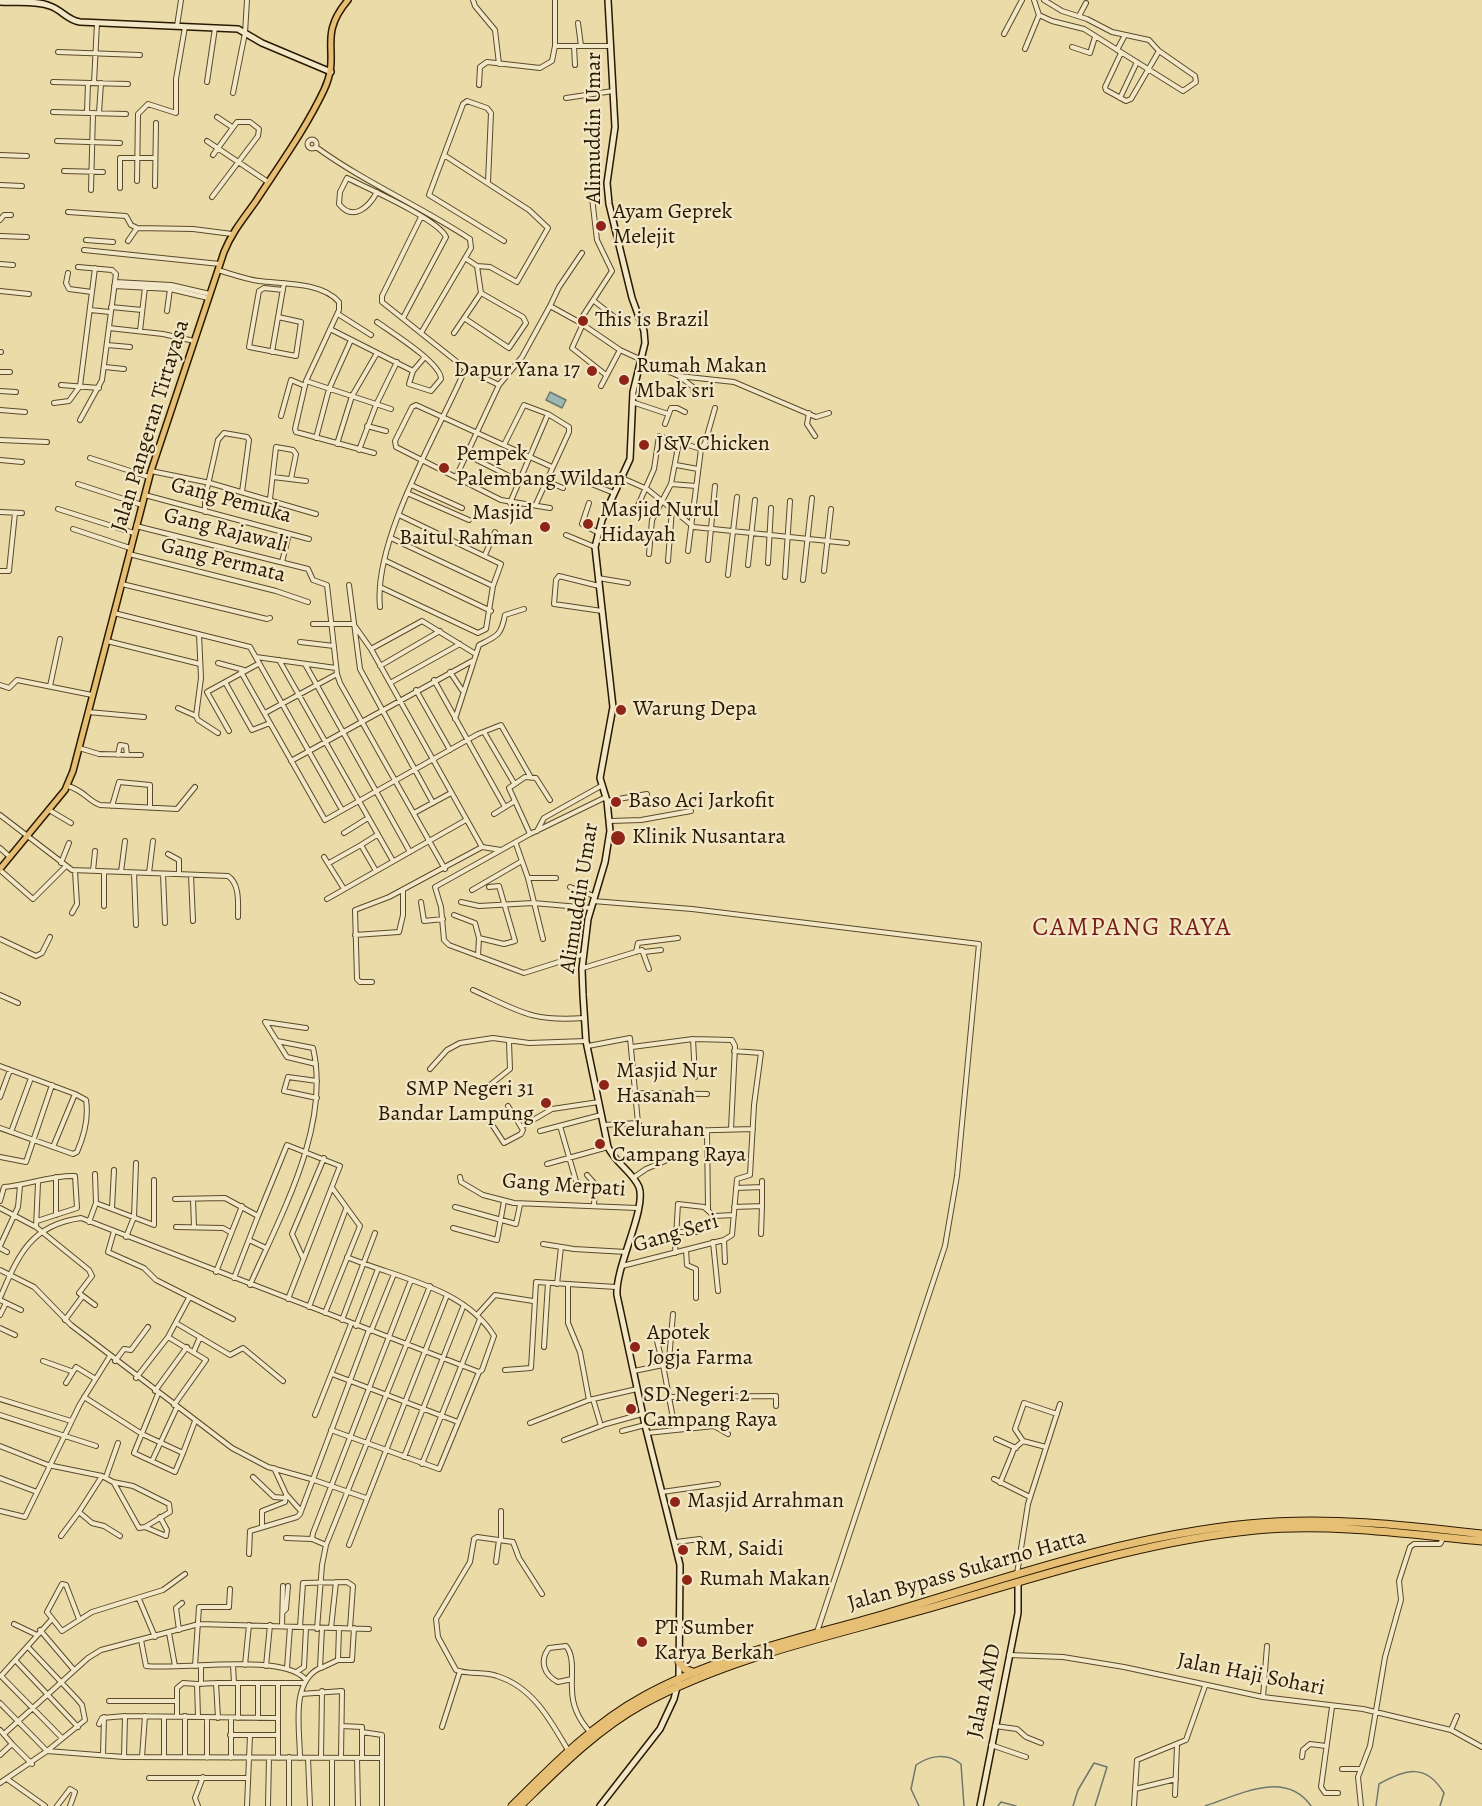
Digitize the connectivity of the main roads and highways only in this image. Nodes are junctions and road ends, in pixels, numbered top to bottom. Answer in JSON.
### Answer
{"nodes":[{"id":1,"x":348,"y":0,"type":"edge"},
{"id":2,"x":0,"y":870,"type":"edge"},
{"id":3,"x":1482,"y":1534,"type":"edge"},
{"id":4,"x":1482,"y":1541,"type":"edge"},
{"id":5,"x":1017,"y":1579,"type":"junction"},
{"id":6,"x":951,"y":1598,"type":"junction"},
{"id":7,"x":679,"y":1662,"type":"road end"},
{"id":8,"x":695,"y":1673,"type":"junction"},
{"id":9,"x":661,"y":1691,"type":"junction"},
{"id":10,"x":644,"y":1700,"type":"junction"},
{"id":11,"x":529,"y":1794,"type":"junction"},
{"id":12,"x":512,"y":1806,"type":"edge"},
{"id":13,"x":520,"y":1806,"type":"edge"}],
"edges":[{"from":1,"to":2,"type":"main road","name":"Jalan Pangeran Tirtayasa"},
{"from":3,"to":5,"type":"highway","name":"Jalan Bypass Sukarno Hatta"},
{"from":4,"to":5,"type":"highway","name":"Jalan Bypass Sukarno Hatta"},
{"from":5,"to":6,"type":"highway","name":"Jalan Bypass Sukarno Hatta"},
{"from":6,"to":8,"type":"highway","name":"Jalan Bypass Sukarno Hatta"},
{"from":6,"to":9,"type":"highway","name":"Jalan Bypass Sukarno Hatta"},
{"from":7,"to":8,"type":"highway"},
{"from":8,"to":9,"type":"highway","name":"Jalan Bypass Sukarno Hatta"},
{"from":9,"to":10,"type":"highway","name":"Jalan Bypass Sukarno Hatta"},
{"from":10,"to":11,"type":"highway","name":"Jalan Bypass Sukarno Hatta"},
{"from":10,"to":11,"type":"highway","name":"Jalan Bypass Sukarno Hatta"},
{"from":11,"to":12,"type":"highway","name":"Jalan Bypass Sukarno Hatta"},
{"from":11,"to":13,"type":"highway","name":"Jalan Bypass Sukarno Hatta"}]}
